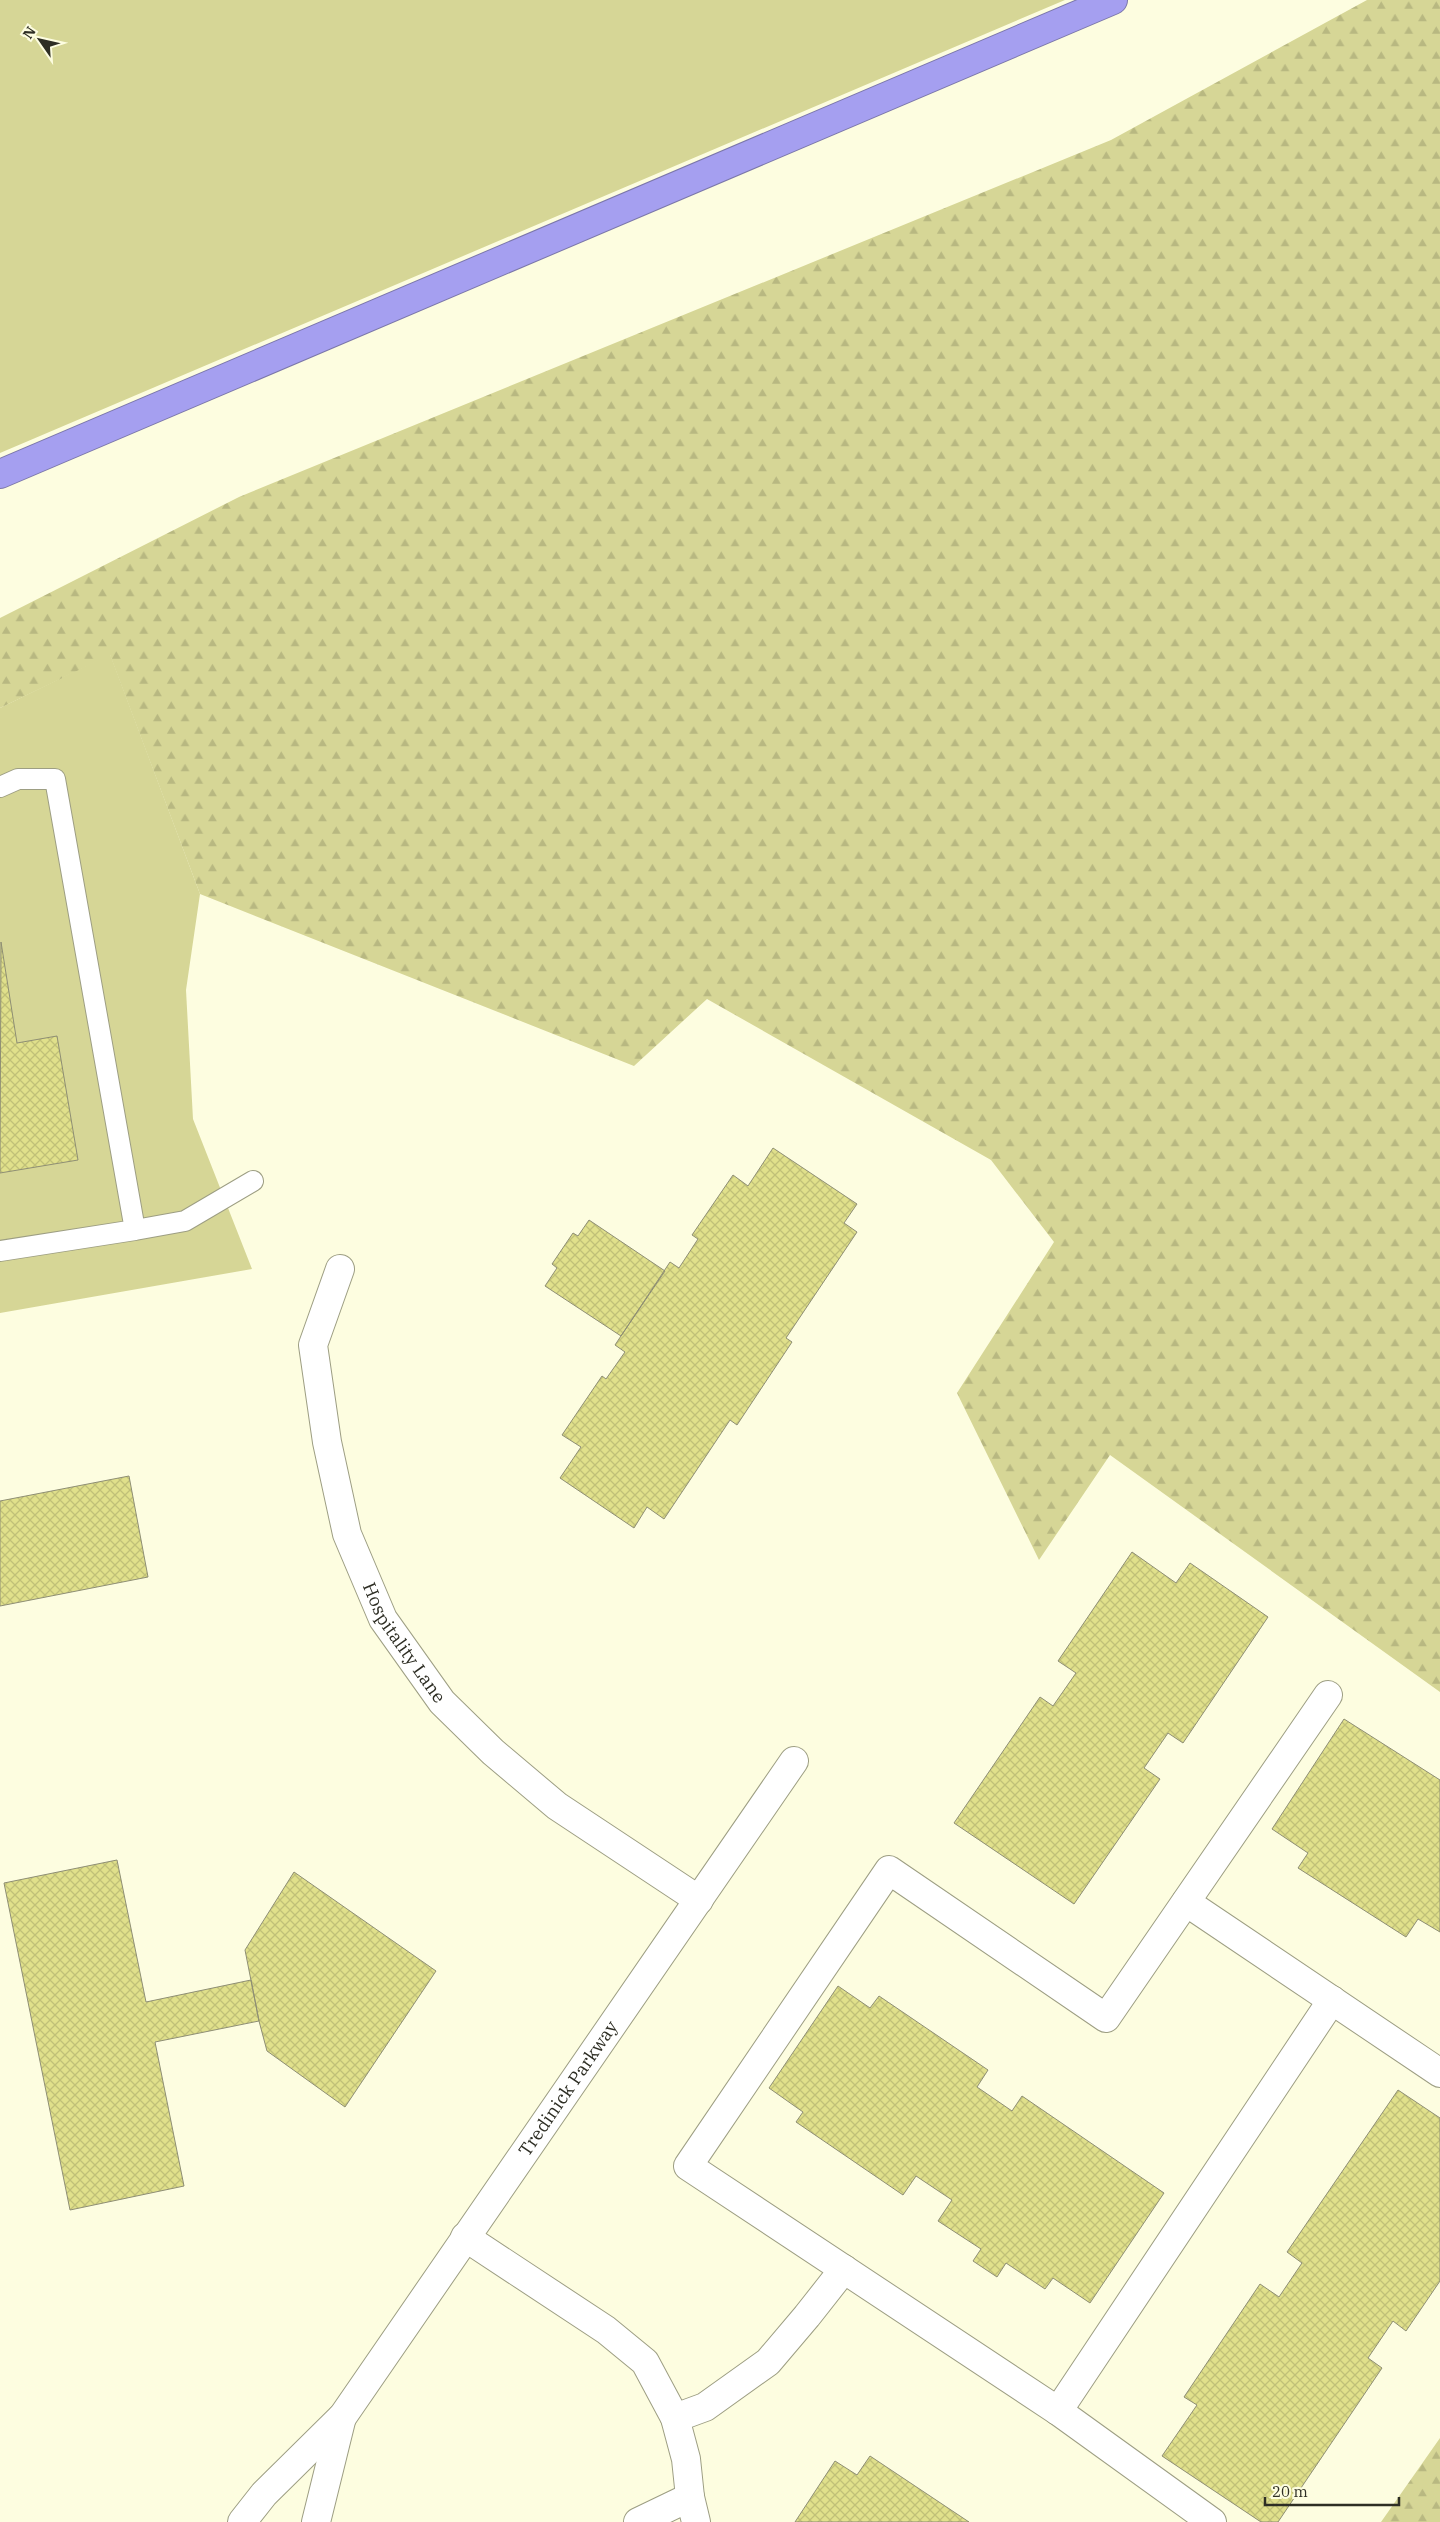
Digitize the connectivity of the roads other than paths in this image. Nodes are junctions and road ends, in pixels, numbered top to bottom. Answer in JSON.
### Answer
{"nodes":[{"id":1,"x":1113,"y":0,"type":"edge"},
{"id":2,"x":0,"y":474,"type":"edge"},
{"id":3,"x":0,"y":787,"type":"edge"},
{"id":4,"x":253,"y":1181,"type":"dead end"},
{"id":5,"x":135,"y":1230,"type":"junction"},
{"id":6,"x":0,"y":1251,"type":"edge"},
{"id":7,"x":340,"y":1268,"type":"dead end"},
{"id":8,"x":1328,"y":1695,"type":"dead end"},
{"id":9,"x":794,"y":1760,"type":"dead end"},
{"id":10,"x":699,"y":1900,"type":"junction"},
{"id":11,"x":1186,"y":1902,"type":"junction"},
{"id":12,"x":1332,"y":2000,"type":"junction"},
{"id":13,"x":1440,"y":2073,"type":"edge"},
{"id":14,"x":465,"y":2238,"type":"junction"},
{"id":15,"x":844,"y":2269,"type":"junction"},
{"id":16,"x":1058,"y":2411,"type":"junction"},
{"id":17,"x":343,"y":2416,"type":"junction"},
{"id":18,"x":675,"y":2418,"type":"junction"},
{"id":19,"x":693,"y":2510,"type":"edge"},
{"id":20,"x":242,"y":2522,"type":"edge"},
{"id":21,"x":316,"y":2522,"type":"edge"},
{"id":22,"x":638,"y":2522,"type":"edge"},
{"id":23,"x":1212,"y":2522,"type":"edge"}],
"edges":[{"from":1,"to":2,"type":"highway"},
{"from":3,"to":5,"type":"lane"},
{"from":4,"to":5,"type":"lane"},
{"from":5,"to":6,"type":"lane"},
{"from":7,"to":10,"type":"street","name":"Hospitality Lane"},
{"from":8,"to":11,"type":"street"},
{"from":9,"to":10,"type":"street","name":"Tredinick Parkway"},
{"from":10,"to":14,"type":"street","name":"Tredinick Parkway"},
{"from":11,"to":12,"type":"street"},
{"from":11,"to":15,"type":"street"},
{"from":12,"to":13,"type":"street"},
{"from":12,"to":16,"type":"street"},
{"from":14,"to":17,"type":"street","name":"Tredinick Parkway"},
{"from":14,"to":18,"type":"street"},
{"from":15,"to":16,"type":"street"},
{"from":15,"to":18,"type":"street"},
{"from":16,"to":23,"type":"street"},
{"from":17,"to":20,"type":"street","name":"Tredinick Parkway"},
{"from":17,"to":21,"type":"street","name":"Tredinick Parkway"},
{"from":18,"to":19,"type":"street"},
{"from":19,"to":22,"type":"street"}]}
